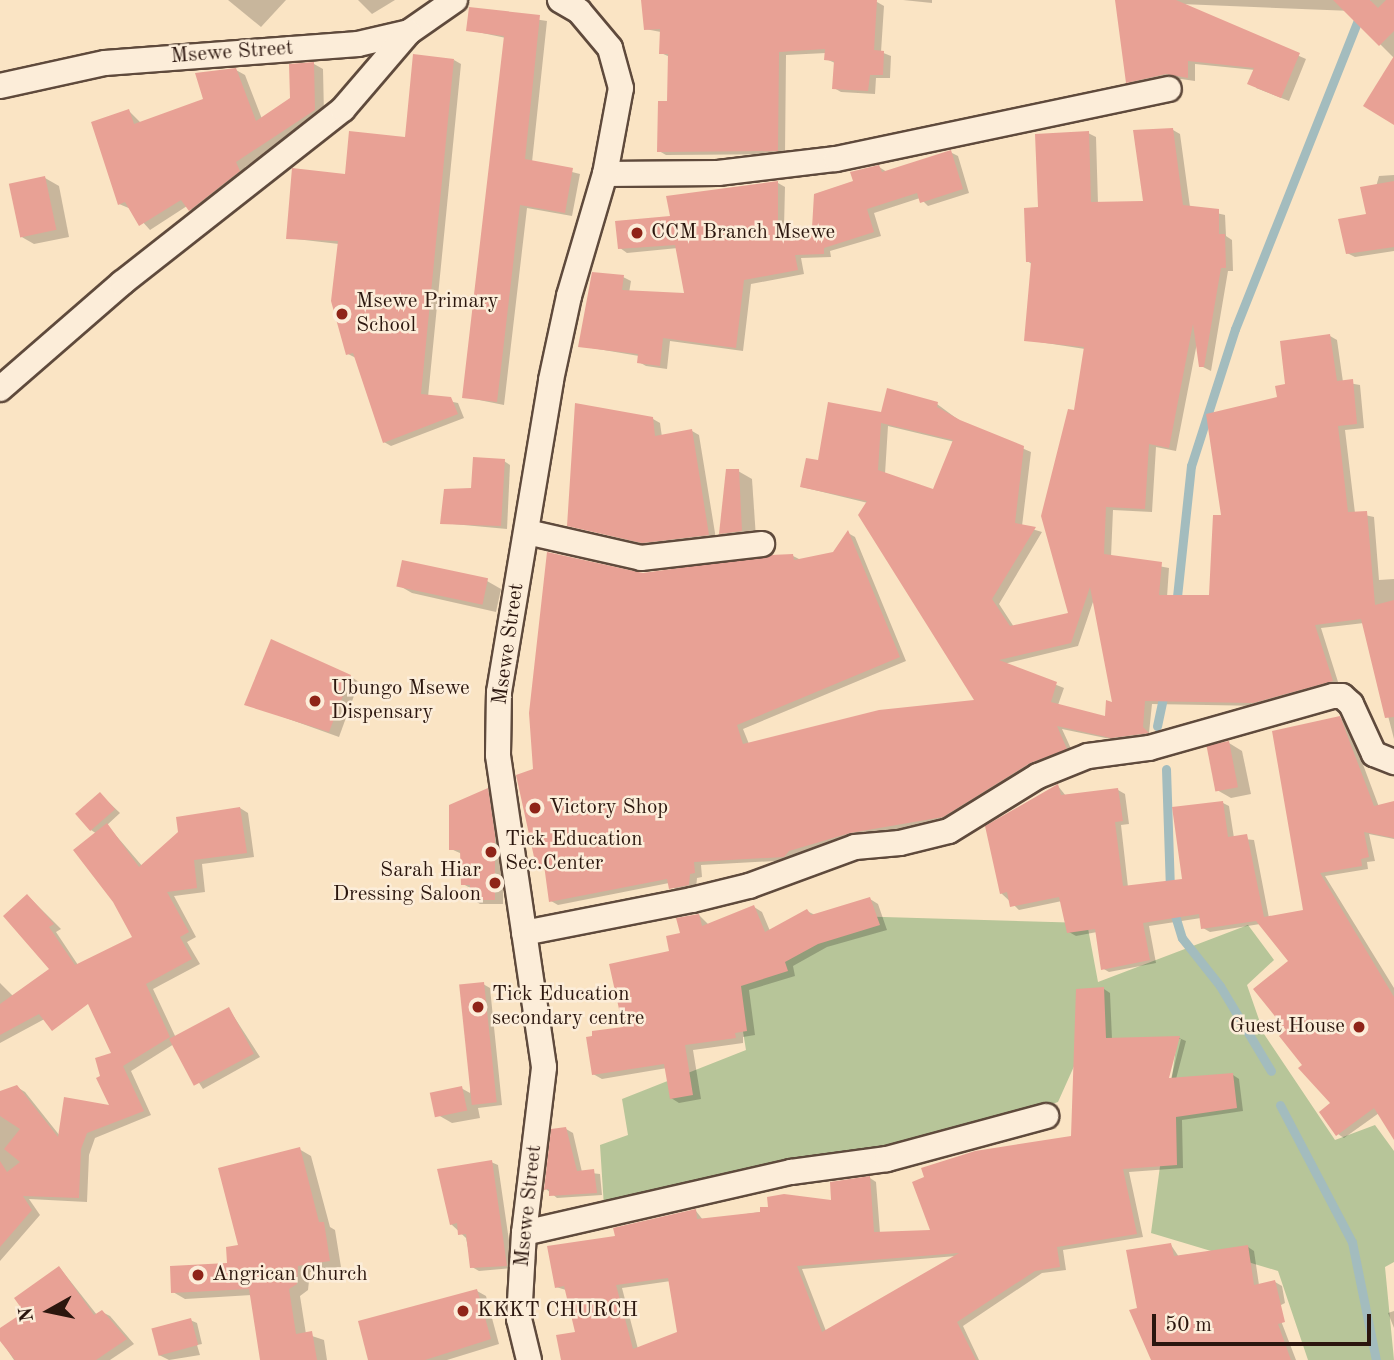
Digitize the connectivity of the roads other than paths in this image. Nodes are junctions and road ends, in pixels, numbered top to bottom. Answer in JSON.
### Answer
{"nodes":[{"id":1,"x":455,"y":0,"type":"edge"},
{"id":2,"x":560,"y":0,"type":"edge"},
{"id":3,"x":409,"y":32,"type":"junction"},
{"id":4,"x":0,"y":86,"type":"edge"},
{"id":5,"x":1169,"y":89,"type":"dead end"},
{"id":6,"x":605,"y":174,"type":"junction"},
{"id":7,"x":0,"y":389,"type":"edge"},
{"id":8,"x":527,"y":532,"type":"junction"},
{"id":9,"x":762,"y":544,"type":"dead end"},
{"id":10,"x":1394,"y":762,"type":"edge"},
{"id":11,"x":524,"y":933,"type":"junction"},
{"id":12,"x":1046,"y":1116,"type":"dead end"},
{"id":13,"x":524,"y":1233,"type":"junction"},
{"id":14,"x":530,"y":1360,"type":"edge"}],
"edges":[{"from":1,"to":3,"type":"street","name":"Msewe Street"},
{"from":2,"to":6,"type":"street","name":"Msewe Street"},
{"from":3,"to":4,"type":"street","name":"Msewe Street"},
{"from":3,"to":7,"type":"street"},
{"from":5,"to":6,"type":"street"},
{"from":6,"to":8,"type":"street","name":"Msewe Street"},
{"from":8,"to":9,"type":"street"},
{"from":8,"to":11,"type":"street","name":"Msewe Street"},
{"from":10,"to":11,"type":"street"},
{"from":11,"to":13,"type":"street","name":"Msewe Street"},
{"from":12,"to":13,"type":"street"},
{"from":13,"to":14,"type":"street","name":"Msewe Street"}]}
